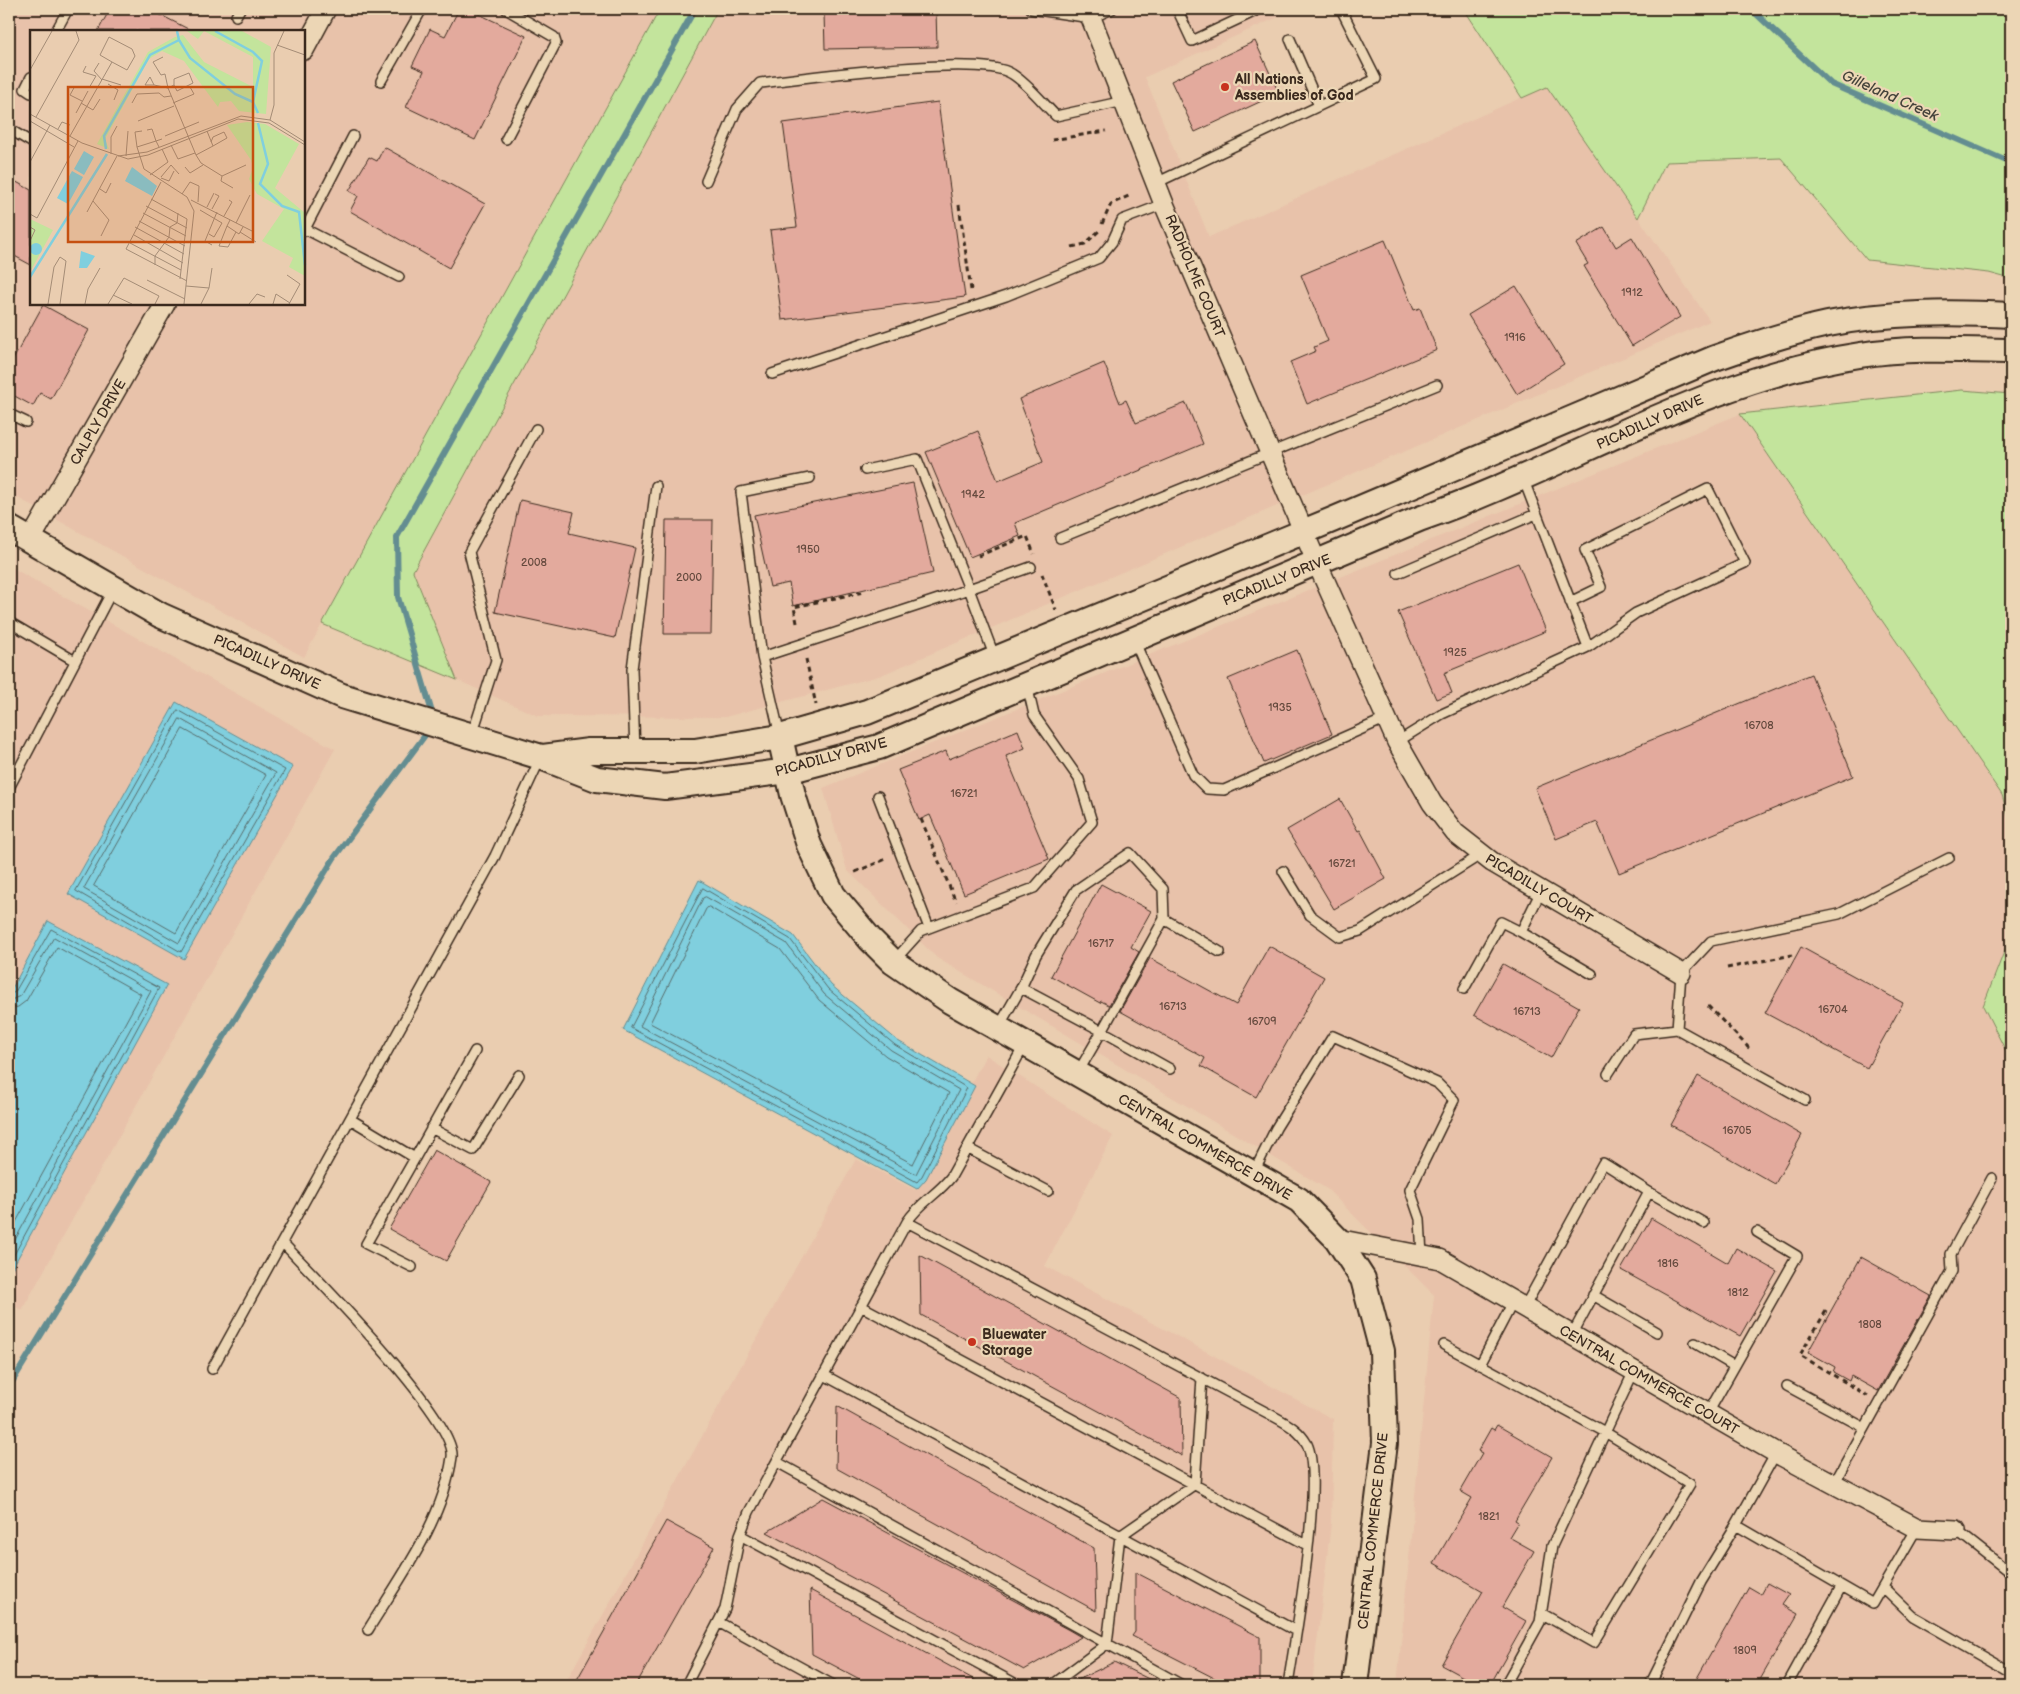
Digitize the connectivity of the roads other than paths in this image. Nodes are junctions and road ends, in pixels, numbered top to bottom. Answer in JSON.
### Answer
{"nodes":[{"id":1,"x":68,"y":9,"type":"edge"},
{"id":2,"x":326,"y":9,"type":"edge"},
{"id":3,"x":422,"y":9,"type":"edge"},
{"id":4,"x":506,"y":9,"type":"edge"},
{"id":5,"x":1031,"y":9,"type":"edge"},
{"id":6,"x":1112,"y":9,"type":"edge"},
{"id":7,"x":1177,"y":9,"type":"edge"},
{"id":8,"x":1260,"y":9,"type":"edge"},
{"id":9,"x":1341,"y":9,"type":"edge"},
{"id":10,"x":1090,"y":13,"type":"edge"},
{"id":11,"x":57,"y":30,"type":"edge"},
{"id":12,"x":1290,"y":39,"type":"dead end"},
{"id":13,"x":305,"y":48,"type":"edge"},
{"id":14,"x":30,"y":79,"type":"edge"},
{"id":15,"x":382,"y":81,"type":"dead end"},
{"id":16,"x":30,"y":92,"type":"edge"},
{"id":17,"x":1124,"y":101,"type":"junction"},
{"id":18,"x":1319,"y":106,"type":"junction"},
{"id":19,"x":9,"y":129,"type":"edge"},
{"id":20,"x":353,"y":136,"type":"dead end"},
{"id":21,"x":506,"y":139,"type":"dead end"},
{"id":22,"x":30,"y":141,"type":"edge"},
{"id":23,"x":706,"y":181,"type":"dead end"},
{"id":24,"x":1156,"y":182,"type":"junction"},
{"id":25,"x":1164,"y":204,"type":"junction"},
{"id":26,"x":305,"y":230,"type":"edge"},
{"id":27,"x":399,"y":277,"type":"dead end"},
{"id":28,"x":164,"y":305,"type":"edge"},
{"id":29,"x":2011,"y":315,"type":"edge"},
{"id":30,"x":2011,"y":351,"type":"edge"},
{"id":31,"x":772,"y":374,"type":"dead end"},
{"id":32,"x":1437,"y":385,"type":"dead end"},
{"id":33,"x":9,"y":414,"type":"edge"},
{"id":34,"x":26,"y":422,"type":"dead end"},
{"id":35,"x":536,"y":429,"type":"dead end"},
{"id":36,"x":1270,"y":451,"type":"junction"},
{"id":37,"x":865,"y":470,"type":"dead end"},
{"id":38,"x":810,"y":478,"type":"dead end"},
{"id":39,"x":1523,"y":478,"type":"junction"},
{"id":40,"x":656,"y":486,"type":"dead end"},
{"id":41,"x":1536,"y":514,"type":"junction"},
{"id":42,"x":9,"y":528,"type":"edge"},
{"id":43,"x":1304,"y":532,"type":"junction"},
{"id":44,"x":1060,"y":538,"type":"dead end"},
{"id":45,"x":31,"y":539,"type":"junction"},
{"id":46,"x":1317,"y":563,"type":"junction"},
{"id":47,"x":1031,"y":567,"type":"dead end"},
{"id":48,"x":1398,"y":573,"type":"dead end"},
{"id":49,"x":113,"y":588,"type":"junction"},
{"id":50,"x":969,"y":589,"type":"junction"},
{"id":51,"x":1570,"y":602,"type":"junction"},
{"id":52,"x":9,"y":622,"type":"edge"},
{"id":53,"x":1134,"y":639,"type":"junction"},
{"id":54,"x":1588,"y":647,"type":"junction"},
{"id":55,"x":762,"y":658,"type":"junction"},
{"id":56,"x":995,"y":658,"type":"junction"},
{"id":57,"x":75,"y":661,"type":"junction"},
{"id":58,"x":1027,"y":685,"type":"junction"},
{"id":59,"x":1387,"y":718,"type":"junction"},
{"id":60,"x":472,"y":735,"type":"junction"},
{"id":61,"x":780,"y":737,"type":"junction"},
{"id":62,"x":1397,"y":742,"type":"junction"},
{"id":63,"x":635,"y":751,"type":"junction"},
{"id":64,"x":541,"y":757,"type":"junction"},
{"id":65,"x":788,"y":771,"type":"junction"},
{"id":66,"x":9,"y":788,"type":"edge"},
{"id":67,"x":878,"y":796,"type":"dead end"},
{"id":68,"x":1482,"y":854,"type":"junction"},
{"id":69,"x":1949,"y":858,"type":"dead end"},
{"id":70,"x":1283,"y":871,"type":"dead end"},
{"id":71,"x":1541,"y":891,"type":"junction"},
{"id":72,"x":1164,"y":919,"type":"junction"},
{"id":73,"x":929,"y":928,"type":"junction"},
{"id":74,"x":1521,"y":932,"type":"junction"},
{"id":75,"x":1220,"y":952,"type":"dead end"},
{"id":76,"x":894,"y":962,"type":"junction"},
{"id":77,"x":1681,"y":973,"type":"junction"},
{"id":78,"x":1592,"y":974,"type":"dead end"},
{"id":79,"x":1021,"y":988,"type":"junction"},
{"id":80,"x":1464,"y":989,"type":"dead end"},
{"id":81,"x":998,"y":1028,"type":"junction"},
{"id":82,"x":1677,"y":1029,"type":"junction"},
{"id":83,"x":1102,"y":1031,"type":"junction"},
{"id":84,"x":1025,"y":1044,"type":"junction"},
{"id":85,"x":476,"y":1051,"type":"dead end"},
{"id":86,"x":1170,"y":1069,"type":"dead end"},
{"id":87,"x":1077,"y":1074,"type":"junction"},
{"id":88,"x":1608,"y":1074,"type":"dead end"},
{"id":89,"x":519,"y":1076,"type":"dead end"},
{"id":90,"x":1805,"y":1100,"type":"dead end"},
{"id":91,"x":350,"y":1119,"type":"junction"},
{"id":92,"x":431,"y":1128,"type":"junction"},
{"id":93,"x":967,"y":1148,"type":"junction"},
{"id":94,"x":415,"y":1158,"type":"junction"},
{"id":95,"x":1252,"y":1174,"type":"junction"},
{"id":96,"x":1992,"y":1178,"type":"dead end"},
{"id":97,"x":1048,"y":1191,"type":"dead end"},
{"id":98,"x":1649,"y":1192,"type":"junction"},
{"id":99,"x":907,"y":1222,"type":"junction"},
{"id":100,"x":1704,"y":1223,"type":"dead end"},
{"id":101,"x":1758,"y":1232,"type":"dead end"},
{"id":102,"x":1337,"y":1238,"type":"junction"},
{"id":103,"x":282,"y":1242,"type":"junction"},
{"id":104,"x":1422,"y":1256,"type":"junction"},
{"id":105,"x":412,"y":1267,"type":"dead end"},
{"id":106,"x":1594,"y":1295,"type":"junction"},
{"id":107,"x":1518,"y":1305,"type":"junction"},
{"id":108,"x":861,"y":1306,"type":"junction"},
{"id":109,"x":1657,"y":1332,"type":"dead end"},
{"id":110,"x":1572,"y":1335,"type":"junction"},
{"id":111,"x":1695,"y":1343,"type":"dead end"},
{"id":112,"x":1444,"y":1345,"type":"dead end"},
{"id":113,"x":1480,"y":1365,"type":"junction"},
{"id":114,"x":1734,"y":1366,"type":"junction"},
{"id":115,"x":212,"y":1369,"type":"dead end"},
{"id":116,"x":1634,"y":1371,"type":"junction"},
{"id":117,"x":824,"y":1375,"type":"junction"},
{"id":118,"x":1202,"y":1378,"type":"junction"},
{"id":119,"x":1788,"y":1386,"type":"dead end"},
{"id":120,"x":1708,"y":1413,"type":"junction"},
{"id":121,"x":1865,"y":1428,"type":"junction"},
{"id":122,"x":1605,"y":1432,"type":"junction"},
{"id":123,"x":1776,"y":1453,"type":"junction"},
{"id":124,"x":777,"y":1462,"type":"junction"},
{"id":125,"x":1835,"y":1482,"type":"junction"},
{"id":126,"x":1195,"y":1484,"type":"junction"},
{"id":127,"x":1736,"y":1525,"type":"junction"},
{"id":128,"x":1917,"y":1528,"type":"junction"},
{"id":129,"x":1956,"y":1530,"type":"joint"},
{"id":130,"x":740,"y":1535,"type":"junction"},
{"id":131,"x":1120,"y":1536,"type":"junction"},
{"id":132,"x":1308,"y":1545,"type":"junction"},
{"id":133,"x":2008,"y":1571,"type":"dead end"},
{"id":134,"x":1841,"y":1587,"type":"junction"},
{"id":135,"x":1883,"y":1587,"type":"junction"},
{"id":136,"x":1541,"y":1613,"type":"junction"},
{"id":137,"x":720,"y":1623,"type":"junction"},
{"id":138,"x":368,"y":1630,"type":"dead end"},
{"id":139,"x":1296,"y":1631,"type":"junction"},
{"id":140,"x":1107,"y":1644,"type":"junction"},
{"id":141,"x":2011,"y":1672,"type":"edge"},
{"id":142,"x":686,"y":1685,"type":"edge"},
{"id":143,"x":833,"y":1685,"type":"edge"},
{"id":144,"x":1018,"y":1685,"type":"edge"},
{"id":145,"x":1052,"y":1685,"type":"edge"},
{"id":146,"x":1182,"y":1685,"type":"edge"},
{"id":147,"x":1288,"y":1685,"type":"edge"},
{"id":148,"x":1354,"y":1685,"type":"edge"},
{"id":149,"x":1505,"y":1685,"type":"edge"},
{"id":150,"x":1650,"y":1685,"type":"edge"},
{"id":151,"x":1787,"y":1685,"type":"edge"}],
"edges":[{"from":1,"to":11,"type":"lane"},
{"from":2,"to":13,"type":"street"},
{"from":3,"to":15,"type":"lane"},
{"from":4,"to":21,"type":"lane"},
{"from":5,"to":10,"type":"lane"},
{"from":6,"to":10,"type":"lane"},
{"from":7,"to":8,"type":"lane"},
{"from":9,"to":18,"type":"lane"},
{"from":10,"to":17,"type":"street","name":"RADHOLME COURT"},
{"from":12,"to":18,"type":"lane"},
{"from":14,"to":16,"type":"lane"},
{"from":17,"to":23,"type":"lane"},
{"from":17,"to":24,"type":"street","name":"RADHOLME COURT"},
{"from":18,"to":24,"type":"lane"},
{"from":19,"to":22,"type":"lane"},
{"from":20,"to":26,"type":"lane"},
{"from":24,"to":25,"type":"street","name":"RADHOLME COURT"},
{"from":25,"to":31,"type":"lane"},
{"from":25,"to":36,"type":"street","name":"RADHOLME COURT"},
{"from":26,"to":27,"type":"lane"},
{"from":28,"to":45,"type":"street","name":"CALPLY DRIVE"},
{"from":29,"to":43,"type":"street","name":"PICADILLY DRIVE"},
{"from":30,"to":39,"type":"street","name":"PICADILLY DRIVE"},
{"from":32,"to":36,"type":"lane"},
{"from":33,"to":34,"type":"lane"},
{"from":35,"to":60,"type":"lane"},
{"from":36,"to":43,"type":"street","name":"RADHOLME COURT"},
{"from":36,"to":44,"type":"lane"},
{"from":37,"to":50,"type":"lane"},
{"from":38,"to":55,"type":"lane"},
{"from":39,"to":41,"type":"lane"},
{"from":39,"to":46,"type":"street","name":"PICADILLY DRIVE"},
{"from":40,"to":63,"type":"lane"},
{"from":41,"to":48,"type":"lane"},
{"from":41,"to":51,"type":"lane"},
{"from":42,"to":45,"type":"street","name":"PICADILLY DRIVE"},
{"from":43,"to":46,"type":"street","name":"RADHOLME COURT"},
{"from":43,"to":56,"type":"street","name":"PICADILLY DRIVE"},
{"from":45,"to":49,"type":"street","name":"PICADILLY DRIVE"},
{"from":46,"to":53,"type":"street","name":"PICADILLY DRIVE"},
{"from":46,"to":59,"type":"street","name":"PICADILLY COURT"},
{"from":47,"to":50,"type":"lane"},
{"from":49,"to":57,"type":"lane"},
{"from":49,"to":60,"type":"street","name":"PICADILLY DRIVE"},
{"from":50,"to":55,"type":"lane"},
{"from":50,"to":56,"type":"lane"},
{"from":51,"to":54,"type":"lane"},
{"from":51,"to":54,"type":"lane"},
{"from":52,"to":57,"type":"lane"},
{"from":53,"to":58,"type":"street","name":"PICADILLY DRIVE"},
{"from":53,"to":59,"type":"lane"},
{"from":54,"to":62,"type":"lane"},
{"from":55,"to":61,"type":"lane"},
{"from":56,"to":61,"type":"street","name":"PICADILLY DRIVE"},
{"from":57,"to":66,"type":"lane"},
{"from":58,"to":65,"type":"street","name":"PICADILLY DRIVE"},
{"from":58,"to":73,"type":"lane"},
{"from":59,"to":62,"type":"street","name":"PICADILLY COURT"},
{"from":60,"to":64,"type":"street","name":"PICADILLY DRIVE"},
{"from":61,"to":63,"type":"street","name":"PICADILLY DRIVE"},
{"from":61,"to":65,"type":"street","name":"CENTRAL COMMERCE DRIVE"},
{"from":62,"to":68,"type":"street","name":"PICADILLY COURT"},
{"from":63,"to":64,"type":"street","name":"PICADILLY DRIVE"},
{"from":64,"to":65,"type":"street","name":"PICADILLY DRIVE"},
{"from":64,"to":91,"type":"lane"},
{"from":65,"to":76,"type":"street","name":"CENTRAL COMMERCE DRIVE"},
{"from":67,"to":73,"type":"lane"},
{"from":68,"to":70,"type":"lane"},
{"from":68,"to":71,"type":"street","name":"PICADILLY COURT"},
{"from":69,"to":77,"type":"lane"},
{"from":71,"to":74,"type":"lane"},
{"from":71,"to":77,"type":"street","name":"PICADILLY COURT"},
{"from":72,"to":75,"type":"lane"},
{"from":72,"to":79,"type":"lane"},
{"from":72,"to":83,"type":"lane"},
{"from":73,"to":76,"type":"lane"},
{"from":74,"to":78,"type":"lane"},
{"from":74,"to":80,"type":"lane"},
{"from":76,"to":81,"type":"street","name":"CENTRAL COMMERCE DRIVE"},
{"from":77,"to":82,"type":"lane"},
{"from":79,"to":81,"type":"lane"},
{"from":79,"to":83,"type":"lane"},
{"from":81,"to":84,"type":"street","name":"CENTRAL COMMERCE DRIVE"},
{"from":82,"to":88,"type":"lane"},
{"from":82,"to":90,"type":"lane"},
{"from":83,"to":86,"type":"lane"},
{"from":83,"to":87,"type":"lane"},
{"from":84,"to":87,"type":"street","name":"CENTRAL COMMERCE DRIVE"},
{"from":84,"to":93,"type":"lane"},
{"from":85,"to":92,"type":"lane"},
{"from":87,"to":95,"type":"street","name":"CENTRAL COMMERCE DRIVE"},
{"from":89,"to":92,"type":"lane"},
{"from":91,"to":94,"type":"lane"},
{"from":91,"to":103,"type":"lane"},
{"from":92,"to":94,"type":"lane"},
{"from":93,"to":97,"type":"lane"},
{"from":93,"to":99,"type":"lane"},
{"from":94,"to":105,"type":"lane"},
{"from":95,"to":102,"type":"street","name":"CENTRAL COMMERCE DRIVE"},
{"from":95,"to":104,"type":"lane"},
{"from":96,"to":121,"type":"lane"},
{"from":98,"to":100,"type":"lane"},
{"from":98,"to":106,"type":"lane"},
{"from":98,"to":107,"type":"lane"},
{"from":99,"to":108,"type":"lane"},
{"from":99,"to":118,"type":"lane"},
{"from":101,"to":114,"type":"lane"},
{"from":102,"to":104,"type":"street","name":"CENTRAL COMMERCE COURT"},
{"from":102,"to":148,"type":"street","name":"CENTRAL COMMERCE DRIVE"},
{"from":103,"to":115,"type":"lane"},
{"from":103,"to":138,"type":"lane"},
{"from":104,"to":107,"type":"street","name":"CENTRAL COMMERCE COURT"},
{"from":106,"to":109,"type":"lane"},
{"from":106,"to":110,"type":"lane"},
{"from":107,"to":110,"type":"street","name":"CENTRAL COMMERCE COURT"},
{"from":107,"to":113,"type":"lane"},
{"from":108,"to":117,"type":"lane"},
{"from":108,"to":126,"type":"lane"},
{"from":110,"to":116,"type":"street","name":"CENTRAL COMMERCE COURT"},
{"from":111,"to":114,"type":"lane"},
{"from":112,"to":113,"type":"lane"},
{"from":113,"to":122,"type":"lane"},
{"from":114,"to":120,"type":"lane"},
{"from":116,"to":120,"type":"street","name":"CENTRAL COMMERCE COURT"},
{"from":116,"to":122,"type":"lane"},
{"from":117,"to":124,"type":"lane"},
{"from":117,"to":131,"type":"lane"},
{"from":118,"to":126,"type":"lane"},
{"from":118,"to":132,"type":"lane"},
{"from":119,"to":121,"type":"lane"},
{"from":120,"to":123,"type":"street","name":"CENTRAL COMMERCE COURT"},
{"from":121,"to":125,"type":"lane"},
{"from":122,"to":136,"type":"lane"},
{"from":122,"to":136,"type":"lane"},
{"from":123,"to":125,"type":"street","name":"CENTRAL COMMERCE COURT"},
{"from":123,"to":127,"type":"lane"},
{"from":124,"to":130,"type":"lane"},
{"from":124,"to":140,"type":"lane"},
{"from":125,"to":128,"type":"street","name":"CENTRAL COMMERCE COURT"},
{"from":126,"to":131,"type":"lane"},
{"from":126,"to":132,"type":"lane"},
{"from":127,"to":134,"type":"lane"},
{"from":127,"to":150,"type":"lane"},
{"from":128,"to":129,"type":"street","name":"CENTRAL COMMERCE COURT"},
{"from":128,"to":135,"type":"lane"},
{"from":129,"to":133,"type":"lane"},
{"from":130,"to":137,"type":"lane"},
{"from":130,"to":144,"type":"lane"},
{"from":131,"to":139,"type":"lane"},
{"from":131,"to":140,"type":"lane"},
{"from":132,"to":139,"type":"lane"},
{"from":134,"to":135,"type":"lane"},
{"from":134,"to":151,"type":"lane"},
{"from":135,"to":141,"type":"lane"},
{"from":136,"to":149,"type":"lane"},
{"from":137,"to":142,"type":"lane"},
{"from":137,"to":143,"type":"lane"},
{"from":139,"to":147,"type":"lane"},
{"from":140,"to":145,"type":"lane"},
{"from":140,"to":146,"type":"lane"}]}
